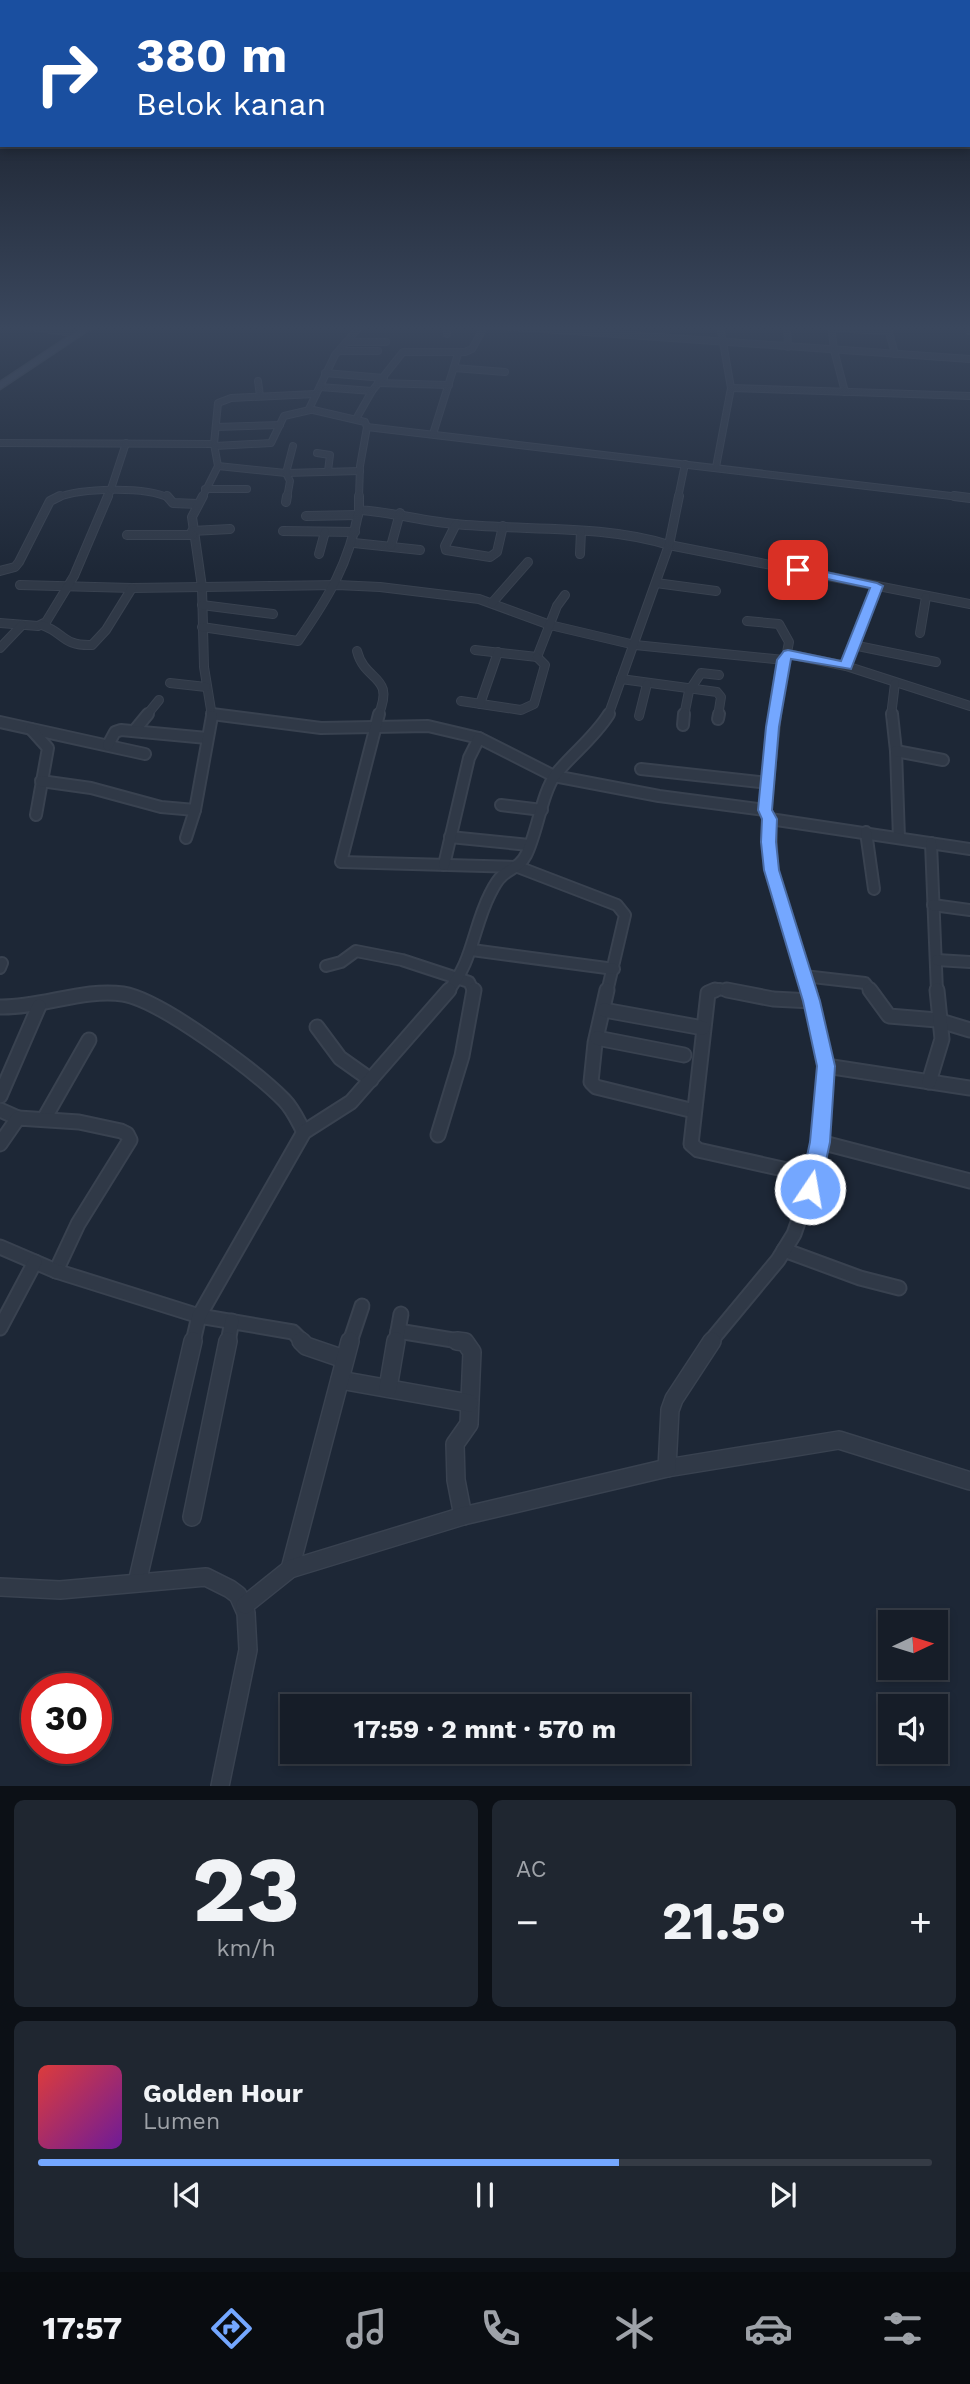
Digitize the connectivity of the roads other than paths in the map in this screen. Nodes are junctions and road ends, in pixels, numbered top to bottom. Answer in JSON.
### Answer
{"nodes":[{"id":1,"x":218,"y":408,"type":"edge"},
{"id":2,"x":362,"y":408,"type":"edge"},
{"id":3,"x":441,"y":408,"type":"edge"},
{"id":4,"x":728,"y":408,"type":"edge"},
{"id":5,"x":310,"y":410,"type":"joint"},
{"id":6,"x":356,"y":419,"type":"junction"},
{"id":7,"x":279,"y":425,"type":"junction"},
{"id":8,"x":216,"y":427,"type":"junction"},
{"id":9,"x":367,"y":427,"type":"junction"},
{"id":10,"x":433,"y":434,"type":"junction"},
{"id":11,"x":0,"y":443,"type":"edge"},
{"id":12,"x":126,"y":443,"type":"junction"},
{"id":13,"x":214,"y":445,"type":"junction"},
{"id":14,"x":293,"y":446,"type":"dead end"},
{"id":15,"x":317,"y":453,"type":"dead end"},
{"id":16,"x":685,"y":464,"type":"junction"},
{"id":17,"x":218,"y":466,"type":"junction"},
{"id":18,"x":716,"y":467,"type":"junction"},
{"id":19,"x":328,"y":471,"type":"junction"},
{"id":20,"x":360,"y":471,"type":"junction"},
{"id":21,"x":286,"y":473,"type":"junction"},
{"id":22,"x":205,"y":489,"type":"junction"},
{"id":23,"x":247,"y":489,"type":"dead end"},
{"id":24,"x":110,"y":492,"type":"junction"},
{"id":25,"x":970,"y":498,"type":"edge"},
{"id":26,"x":286,"y":502,"type":"dead end"},
{"id":27,"x":198,"y":504,"type":"junction"},
{"id":28,"x":358,"y":512,"type":"junction"},
{"id":29,"x":400,"y":513,"type":"junction"},
{"id":30,"x":306,"y":516,"type":"dead end"},
{"id":31,"x":456,"y":524,"type":"junction"},
{"id":32,"x":503,"y":526,"type":"junction"},
{"id":33,"x":230,"y":529,"type":"dead end"},
{"id":34,"x":283,"y":531,"type":"dead end"},
{"id":35,"x":581,"y":531,"type":"junction"},
{"id":36,"x":325,"y":532,"type":"junction"},
{"id":37,"x":355,"y":532,"type":"junction"},
{"id":38,"x":193,"y":533,"type":"junction"},
{"id":39,"x":127,"y":535,"type":"dead end"},
{"id":40,"x":354,"y":543,"type":"junction"},
{"id":41,"x":668,"y":545,"type":"junction"},
{"id":42,"x":391,"y":547,"type":"junction"},
{"id":43,"x":420,"y":550,"type":"dead end"},
{"id":44,"x":319,"y":554,"type":"dead end"},
{"id":45,"x":580,"y":554,"type":"dead end"},
{"id":46,"x":527,"y":562,"type":"dead end"},
{"id":47,"x":0,"y":571,"type":"edge"},
{"id":48,"x":656,"y":583,"type":"junction"},
{"id":49,"x":20,"y":585,"type":"dead end"},
{"id":50,"x":337,"y":585,"type":"junction"},
{"id":51,"x":69,"y":586,"type":"junction"},
{"id":52,"x":877,"y":586,"type":"junction"},
{"id":53,"x":202,"y":587,"type":"junction"},
{"id":54,"x":132,"y":588,"type":"junction"},
{"id":55,"x":716,"y":591,"type":"dead end"},
{"id":56,"x":565,"y":595,"type":"dead end"},
{"id":57,"x":926,"y":597,"type":"junction"},
{"id":58,"x":492,"y":603,"type":"junction"},
{"id":59,"x":970,"y":604,"type":"edge"},
{"id":60,"x":202,"y":605,"type":"junction"},
{"id":61,"x":274,"y":614,"type":"dead end"},
{"id":62,"x":747,"y":621,"type":"dead end"},
{"id":63,"x":0,"y":623,"type":"edge"},
{"id":64,"x":22,"y":625,"type":"junction"},
{"id":65,"x":42,"y":625,"type":"junction"},
{"id":66,"x":550,"y":625,"type":"junction"},
{"id":67,"x":202,"y":627,"type":"junction"},
{"id":68,"x":920,"y":633,"type":"dead end"},
{"id":69,"x":635,"y":645,"type":"junction"},
{"id":70,"x":853,"y":645,"type":"junction"},
{"id":71,"x":0,"y":648,"type":"edge"},
{"id":72,"x":475,"y":650,"type":"dead end"},
{"id":73,"x":357,"y":651,"type":"dead end"},
{"id":74,"x":498,"y":652,"type":"junction"},
{"id":75,"x":537,"y":657,"type":"junction"},
{"id":76,"x":786,"y":657,"type":"junction"},
{"id":77,"x":936,"y":662,"type":"dead end"},
{"id":78,"x":846,"y":666,"type":"junction"},
{"id":79,"x":719,"y":675,"type":"dead end"},
{"id":80,"x":621,"y":680,"type":"junction"},
{"id":81,"x":895,"y":682,"type":"junction"},
{"id":82,"x":170,"y":683,"type":"dead end"},
{"id":83,"x":647,"y":684,"type":"junction"},
{"id":84,"x":206,"y":687,"type":"junction"},
{"id":85,"x":689,"y":689,"type":"junction"},
{"id":86,"x":159,"y":700,"type":"dead end"},
{"id":87,"x":461,"y":701,"type":"dead end"},
{"id":88,"x":480,"y":704,"type":"junction"},
{"id":89,"x":970,"y":706,"type":"edge"},
{"id":90,"x":212,"y":716,"type":"junction"},
{"id":91,"x":639,"y":716,"type":"dead end"},
{"id":92,"x":718,"y":719,"type":"dead end"},
{"id":93,"x":0,"y":722,"type":"edge"},
{"id":94,"x":683,"y":725,"type":"dead end"},
{"id":95,"x":374,"y":726,"type":"junction"},
{"id":96,"x":29,"y":727,"type":"junction"},
{"id":97,"x":134,"y":731,"type":"junction"},
{"id":98,"x":207,"y":738,"type":"junction"},
{"id":99,"x":479,"y":738,"type":"junction"},
{"id":100,"x":108,"y":745,"type":"junction"},
{"id":101,"x":896,"y":751,"type":"junction"},
{"id":102,"x":145,"y":754,"type":"dead end"},
{"id":103,"x":943,"y":760,"type":"dead end"},
{"id":104,"x":641,"y":769,"type":"dead end"},
{"id":105,"x":554,"y":776,"type":"junction"},
{"id":106,"x":41,"y":781,"type":"junction"},
{"id":107,"x":768,"y":783,"type":"junction"},
{"id":108,"x":500,"y":805,"type":"dead end"},
{"id":109,"x":195,"y":810,"type":"junction"},
{"id":110,"x":542,"y":810,"type":"junction"},
{"id":111,"x":767,"y":814,"type":"junction"},
{"id":112,"x":36,"y":815,"type":"dead end"},
{"id":113,"x":866,"y":832,"type":"junction"},
{"id":114,"x":450,"y":837,"type":"junction"},
{"id":115,"x":187,"y":838,"type":"dead end"},
{"id":116,"x":899,"y":838,"type":"junction"},
{"id":117,"x":931,"y":843,"type":"junction"},
{"id":118,"x":529,"y":845,"type":"junction"},
{"id":119,"x":970,"y":849,"type":"edge"},
{"id":120,"x":444,"y":865,"type":"junction"},
{"id":121,"x":518,"y":867,"type":"junction"},
{"id":122,"x":874,"y":889,"type":"dead end"},
{"id":123,"x":933,"y":905,"type":"junction"},
{"id":124,"x":970,"y":910,"type":"edge"},
{"id":125,"x":472,"y":950,"type":"junction"},
{"id":126,"x":937,"y":960,"type":"junction"},
{"id":127,"x":970,"y":962,"type":"edge"},
{"id":128,"x":326,"y":966,"type":"dead end"},
{"id":129,"x":614,"y":969,"type":"junction"},
{"id":130,"x":804,"y":976,"type":"junction"},
{"id":131,"x":459,"y":979,"type":"junction"},
{"id":132,"x":812,"y":1001,"type":"junction"},
{"id":133,"x":39,"y":1006,"type":"junction"},
{"id":134,"x":0,"y":1007,"type":"edge"},
{"id":135,"x":604,"y":1010,"type":"junction"},
{"id":136,"x":941,"y":1020,"type":"junction"},
{"id":137,"x":317,"y":1027,"type":"dead end"},
{"id":138,"x":704,"y":1028,"type":"junction"},
{"id":139,"x":970,"y":1030,"type":"edge"},
{"id":140,"x":597,"y":1038,"type":"junction"},
{"id":141,"x":89,"y":1040,"type":"dead end"},
{"id":142,"x":684,"y":1055,"type":"dead end"},
{"id":143,"x":826,"y":1066,"type":"junction"},
{"id":144,"x":371,"y":1080,"type":"junction"},
{"id":145,"x":929,"y":1083,"type":"junction"},
{"id":146,"x":970,"y":1088,"type":"edge"},
{"id":147,"x":0,"y":1096,"type":"edge"},
{"id":148,"x":0,"y":1110,"type":"edge"},
{"id":149,"x":694,"y":1111,"type":"junction"},
{"id":150,"x":18,"y":1118,"type":"junction"},
{"id":151,"x":44,"y":1119,"type":"junction"},
{"id":152,"x":304,"y":1132,"type":"junction"},
{"id":153,"x":438,"y":1135,"type":"dead end"},
{"id":154,"x":820,"y":1142,"type":"junction"},
{"id":155,"x":0,"y":1144,"type":"edge"},
{"id":156,"x":814,"y":1176,"type":"junction"},
{"id":157,"x":970,"y":1181,"type":"edge"},
{"id":158,"x":0,"y":1247,"type":"edge"},
{"id":159,"x":784,"y":1250,"type":"junction"},
{"id":160,"x":35,"y":1262,"type":"junction"},
{"id":161,"x":56,"y":1271,"type":"junction"},
{"id":162,"x":899,"y":1288,"type":"dead end"},
{"id":163,"x":362,"y":1306,"type":"dead end"},
{"id":164,"x":401,"y":1314,"type":"dead end"},
{"id":165,"x":199,"y":1316,"type":"junction"},
{"id":166,"x":232,"y":1321,"type":"junction"},
{"id":167,"x":0,"y":1328,"type":"edge"},
{"id":168,"x":398,"y":1331,"type":"junction"},
{"id":169,"x":344,"y":1359,"type":"junction"},
{"id":170,"x":340,"y":1380,"type":"junction"},
{"id":171,"x":388,"y":1388,"type":"junction"},
{"id":172,"x":470,"y":1403,"type":"junction"},
{"id":173,"x":667,"y":1468,"type":"junction"},
{"id":174,"x":970,"y":1481,"type":"edge"},
{"id":175,"x":463,"y":1516,"type":"junction"},
{"id":176,"x":192,"y":1517,"type":"dead end"},
{"id":177,"x":290,"y":1569,"type":"junction"},
{"id":178,"x":137,"y":1583,"type":"junction"},
{"id":179,"x":0,"y":1587,"type":"edge"},
{"id":180,"x":245,"y":1605,"type":"junction"},
{"id":181,"x":220,"y":1786,"type":"edge"}],
"edges":[{"from":1,"to":8,"type":"street"},
{"from":2,"to":6,"type":"street"},
{"from":3,"to":10,"type":"street"},
{"from":4,"to":18,"type":"street"},
{"from":5,"to":6,"type":"street"},
{"from":5,"to":7,"type":"street"},
{"from":6,"to":9,"type":"street"},
{"from":7,"to":8,"type":"street"},
{"from":7,"to":13,"type":"street"},
{"from":8,"to":13,"type":"street"},
{"from":9,"to":10,"type":"street"},
{"from":9,"to":20,"type":"street"},
{"from":10,"to":16,"type":"street"},
{"from":11,"to":12,"type":"street"},
{"from":12,"to":13,"type":"street"},
{"from":12,"to":24,"type":"street"},
{"from":13,"to":17,"type":"street"},
{"from":14,"to":21,"type":"street"},
{"from":15,"to":19,"type":"street"},
{"from":16,"to":18,"type":"street"},
{"from":16,"to":41,"type":"street"},
{"from":17,"to":21,"type":"street"},
{"from":17,"to":22,"type":"street"},
{"from":18,"to":25,"type":"street"},
{"from":19,"to":20,"type":"street"},
{"from":19,"to":21,"type":"street"},
{"from":20,"to":28,"type":"street"},
{"from":21,"to":26,"type":"street"},
{"from":22,"to":23,"type":"street"},
{"from":22,"to":27,"type":"street"},
{"from":24,"to":27,"type":"street"},
{"from":24,"to":47,"type":"street"},
{"from":24,"to":51,"type":"street"},
{"from":27,"to":38,"type":"street"},
{"from":28,"to":29,"type":"street"},
{"from":28,"to":30,"type":"street"},
{"from":28,"to":37,"type":"street"},
{"from":29,"to":31,"type":"street"},
{"from":29,"to":42,"type":"street"},
{"from":31,"to":32,"type":"street"},
{"from":31,"to":32,"type":"street"},
{"from":32,"to":35,"type":"street"},
{"from":33,"to":38,"type":"street"},
{"from":34,"to":36,"type":"street"},
{"from":35,"to":41,"type":"street"},
{"from":35,"to":45,"type":"street"},
{"from":36,"to":37,"type":"street"},
{"from":36,"to":44,"type":"street"},
{"from":37,"to":40,"type":"street"},
{"from":38,"to":39,"type":"street"},
{"from":38,"to":53,"type":"street"},
{"from":40,"to":42,"type":"street"},
{"from":40,"to":50,"type":"street"},
{"from":41,"to":48,"type":"street"},
{"from":41,"to":52,"type":"street"},
{"from":42,"to":43,"type":"street"},
{"from":46,"to":58,"type":"street"},
{"from":48,"to":55,"type":"street"},
{"from":48,"to":69,"type":"street"},
{"from":49,"to":51,"type":"street"},
{"from":50,"to":53,"type":"street"},
{"from":50,"to":58,"type":"street"},
{"from":50,"to":67,"type":"street"},
{"from":51,"to":54,"type":"street"},
{"from":51,"to":65,"type":"street"},
{"from":52,"to":57,"type":"street"},
{"from":52,"to":70,"type":"street"},
{"from":53,"to":54,"type":"street"},
{"from":53,"to":60,"type":"street"},
{"from":54,"to":65,"type":"street"},
{"from":56,"to":66,"type":"street"},
{"from":57,"to":59,"type":"street"},
{"from":57,"to":68,"type":"street"},
{"from":58,"to":66,"type":"street"},
{"from":60,"to":61,"type":"street"},
{"from":60,"to":67,"type":"street"},
{"from":62,"to":76,"type":"street"},
{"from":63,"to":64,"type":"street"},
{"from":64,"to":65,"type":"street"},
{"from":64,"to":71,"type":"street"},
{"from":66,"to":69,"type":"street"},
{"from":66,"to":75,"type":"street"},
{"from":67,"to":84,"type":"street"},
{"from":69,"to":76,"type":"street"},
{"from":69,"to":80,"type":"street"},
{"from":70,"to":77,"type":"street"},
{"from":70,"to":78,"type":"street"},
{"from":72,"to":74,"type":"street"},
{"from":73,"to":95,"type":"street"},
{"from":74,"to":75,"type":"street"},
{"from":74,"to":88,"type":"street"},
{"from":75,"to":88,"type":"street"},
{"from":76,"to":78,"type":"street"},
{"from":76,"to":107,"type":"street"},
{"from":78,"to":81,"type":"street"},
{"from":79,"to":85,"type":"street"},
{"from":80,"to":83,"type":"street"},
{"from":80,"to":105,"type":"street"},
{"from":81,"to":89,"type":"street"},
{"from":81,"to":101,"type":"street"},
{"from":82,"to":84,"type":"street"},
{"from":83,"to":85,"type":"street"},
{"from":83,"to":91,"type":"street"},
{"from":84,"to":90,"type":"street"},
{"from":85,"to":92,"type":"street"},
{"from":85,"to":94,"type":"street"},
{"from":86,"to":97,"type":"street"},
{"from":87,"to":88,"type":"street"},
{"from":90,"to":95,"type":"street"},
{"from":90,"to":98,"type":"street"},
{"from":93,"to":96,"type":"street"},
{"from":95,"to":99,"type":"street"},
{"from":95,"to":120,"type":"street"},
{"from":96,"to":100,"type":"street"},
{"from":96,"to":106,"type":"street"},
{"from":97,"to":98,"type":"street"},
{"from":97,"to":100,"type":"street"},
{"from":98,"to":109,"type":"street"},
{"from":99,"to":105,"type":"street"},
{"from":99,"to":114,"type":"street"},
{"from":100,"to":102,"type":"street"},
{"from":101,"to":103,"type":"street"},
{"from":101,"to":116,"type":"street"},
{"from":104,"to":107,"type":"street"},
{"from":105,"to":110,"type":"street"},
{"from":105,"to":111,"type":"street"},
{"from":106,"to":109,"type":"street"},
{"from":106,"to":112,"type":"street"},
{"from":107,"to":111,"type":"street"},
{"from":108,"to":110,"type":"street"},
{"from":109,"to":115,"type":"street"},
{"from":110,"to":118,"type":"street"},
{"from":111,"to":113,"type":"street"},
{"from":111,"to":130,"type":"street"},
{"from":113,"to":116,"type":"street"},
{"from":113,"to":122,"type":"street"},
{"from":114,"to":118,"type":"street"},
{"from":114,"to":120,"type":"street"},
{"from":116,"to":117,"type":"street"},
{"from":117,"to":119,"type":"street"},
{"from":117,"to":123,"type":"street"},
{"from":118,"to":121,"type":"street"},
{"from":120,"to":121,"type":"street"},
{"from":121,"to":125,"type":"street"},
{"from":121,"to":129,"type":"street"},
{"from":123,"to":124,"type":"street"},
{"from":123,"to":126,"type":"street"},
{"from":125,"to":129,"type":"street"},
{"from":125,"to":131,"type":"street"},
{"from":126,"to":127,"type":"street"},
{"from":126,"to":136,"type":"street"},
{"from":128,"to":131,"type":"street"},
{"from":129,"to":135,"type":"street"},
{"from":130,"to":132,"type":"street"},
{"from":130,"to":136,"type":"street"},
{"from":131,"to":144,"type":"street"},
{"from":131,"to":153,"type":"street"},
{"from":132,"to":138,"type":"street"},
{"from":132,"to":143,"type":"street"},
{"from":133,"to":134,"type":"street"},
{"from":133,"to":147,"type":"street"},
{"from":133,"to":152,"type":"street"},
{"from":135,"to":138,"type":"street"},
{"from":135,"to":140,"type":"street"},
{"from":136,"to":139,"type":"street"},
{"from":136,"to":145,"type":"street"},
{"from":137,"to":144,"type":"street"},
{"from":138,"to":149,"type":"street"},
{"from":140,"to":142,"type":"street"},
{"from":140,"to":149,"type":"street"},
{"from":141,"to":151,"type":"street"},
{"from":143,"to":145,"type":"street"},
{"from":143,"to":154,"type":"street"},
{"from":144,"to":152,"type":"street"},
{"from":145,"to":146,"type":"street"},
{"from":148,"to":150,"type":"street"},
{"from":149,"to":156,"type":"street"},
{"from":150,"to":151,"type":"street"},
{"from":150,"to":155,"type":"street"},
{"from":151,"to":161,"type":"street"},
{"from":152,"to":165,"type":"street"},
{"from":154,"to":156,"type":"street"},
{"from":154,"to":157,"type":"street"},
{"from":156,"to":159,"type":"street"},
{"from":158,"to":160,"type":"street"},
{"from":159,"to":162,"type":"street"},
{"from":159,"to":173,"type":"street"},
{"from":160,"to":161,"type":"street"},
{"from":160,"to":167,"type":"street"},
{"from":161,"to":165,"type":"street"},
{"from":163,"to":169,"type":"street"},
{"from":164,"to":168,"type":"street"},
{"from":165,"to":166,"type":"street"},
{"from":165,"to":178,"type":"street"},
{"from":166,"to":169,"type":"street"},
{"from":166,"to":176,"type":"street"},
{"from":168,"to":171,"type":"street"},
{"from":168,"to":172,"type":"street"},
{"from":169,"to":170,"type":"street"},
{"from":170,"to":171,"type":"street"},
{"from":170,"to":177,"type":"street"},
{"from":171,"to":172,"type":"street"},
{"from":172,"to":175,"type":"street"},
{"from":173,"to":174,"type":"street"},
{"from":173,"to":175,"type":"street"},
{"from":175,"to":177,"type":"street"},
{"from":177,"to":180,"type":"street"},
{"from":178,"to":179,"type":"street"},
{"from":178,"to":180,"type":"street"},
{"from":180,"to":181,"type":"street"}]}
